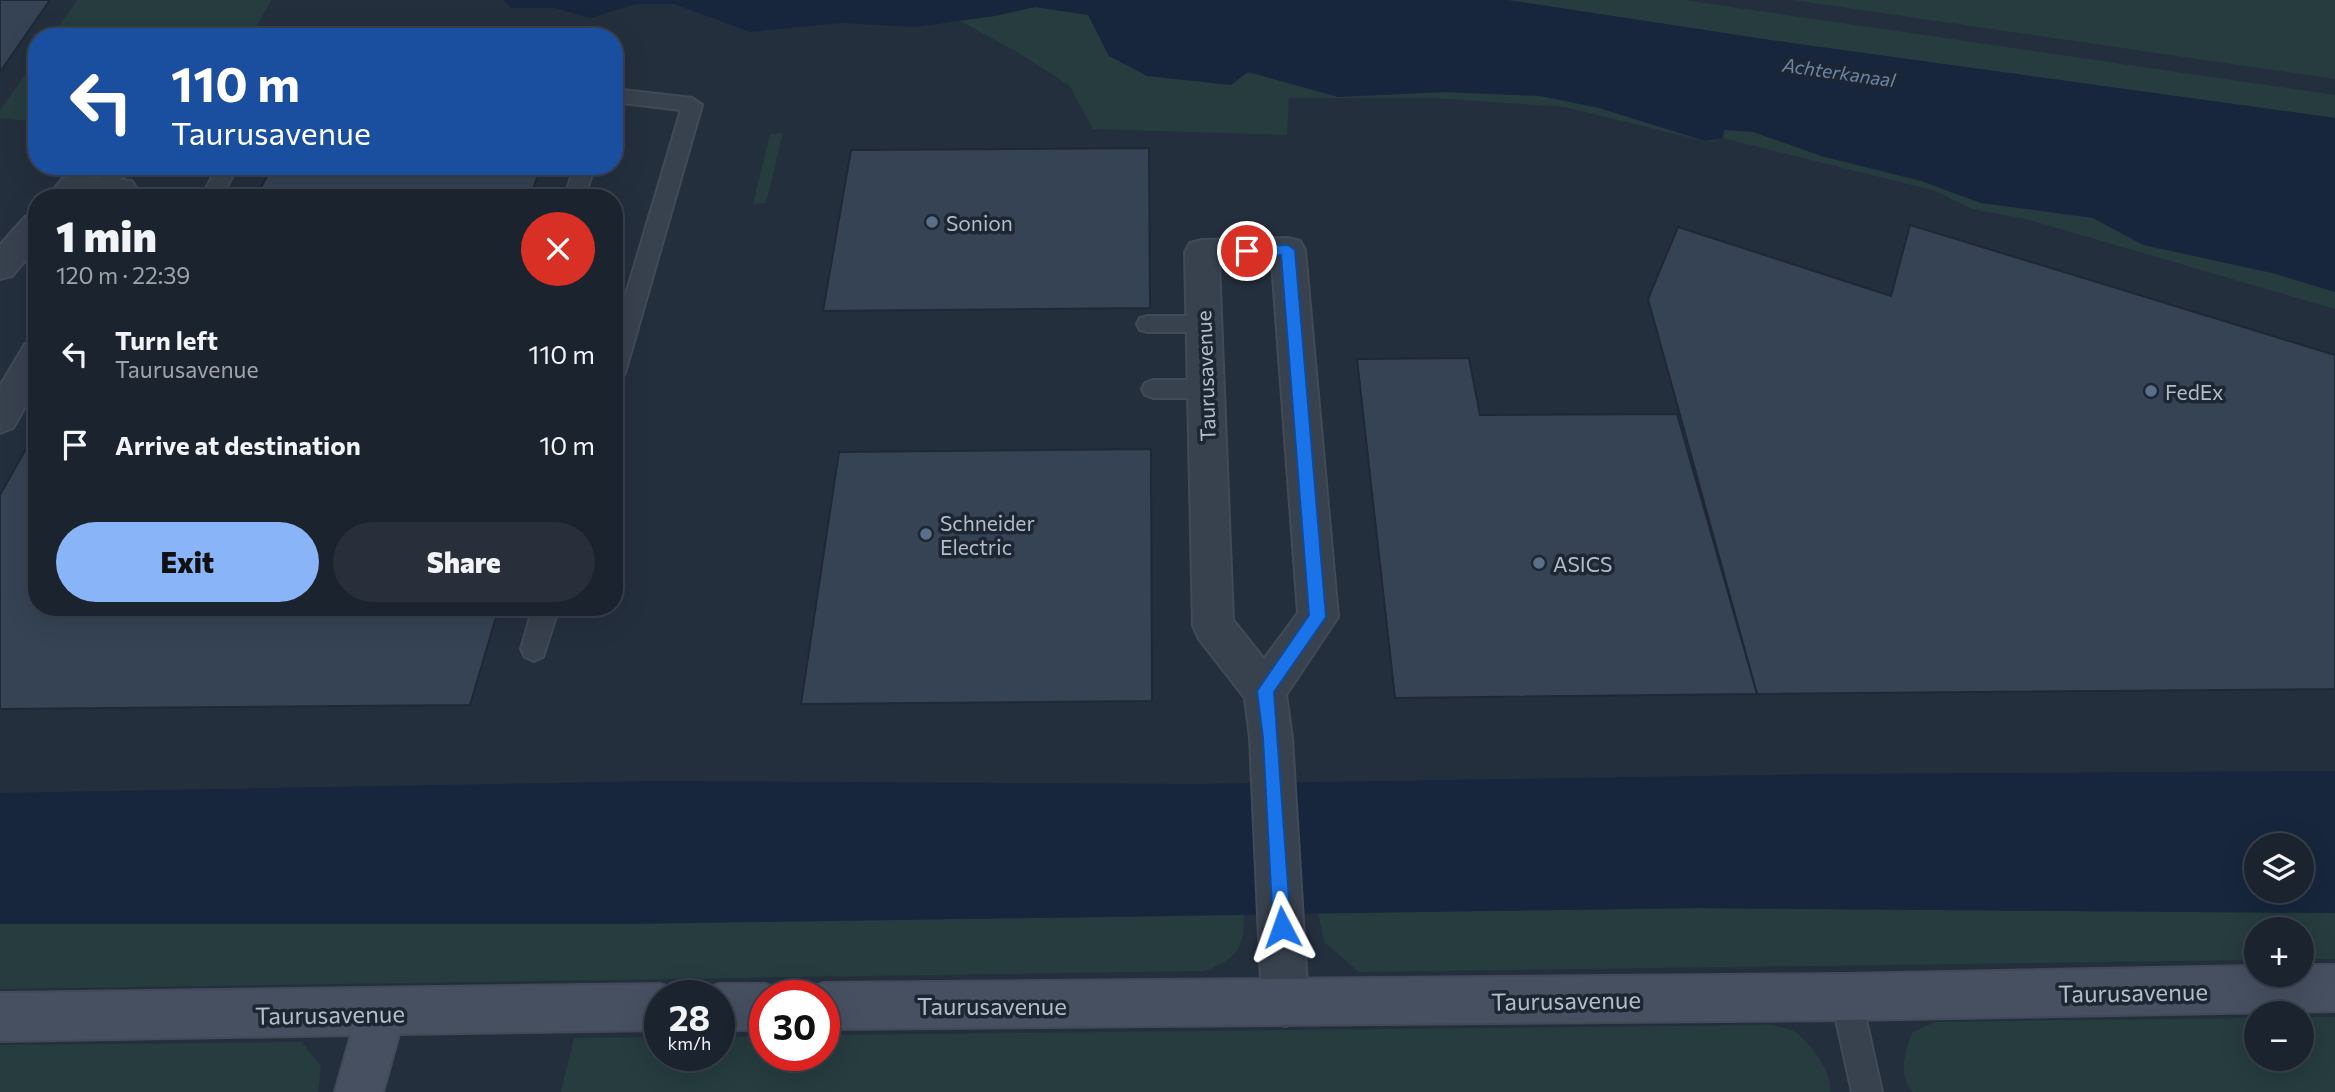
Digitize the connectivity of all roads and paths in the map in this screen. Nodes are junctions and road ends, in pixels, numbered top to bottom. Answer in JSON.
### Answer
{"nodes":[{"id":1,"x":623,"y":96,"type":"edge"},
{"id":2,"x":28,"y":236,"type":"edge"},
{"id":3,"x":0,"y":267,"type":"edge"},
{"id":4,"x":1147,"y":324,"type":"dead end"},
{"id":5,"x":1204,"y":324,"type":"junction"},
{"id":6,"x":623,"y":342,"type":"edge"},
{"id":7,"x":28,"y":370,"type":"edge"},
{"id":8,"x":1153,"y":389,"type":"dead end"},
{"id":9,"x":1206,"y":389,"type":"junction"},
{"id":10,"x":0,"y":418,"type":"edge"},
{"id":11,"x":543,"y":616,"type":"edge"},
{"id":12,"x":534,"y":649,"type":"dead end"},
{"id":13,"x":1265,"y":691,"type":"junction"},
{"id":14,"x":2335,"y":988,"type":"edge"},
{"id":15,"x":1846,"y":997,"type":"junction"},
{"id":16,"x":1285,"y":1003,"type":"junction"},
{"id":17,"x":840,"y":1006,"type":"edge"},
{"id":18,"x":644,"y":1007,"type":"edge"},
{"id":19,"x":381,"y":1014,"type":"junction"},
{"id":20,"x":0,"y":1017,"type":"edge"},
{"id":21,"x":359,"y":1092,"type":"edge"},
{"id":22,"x":1867,"y":1092,"type":"edge"}],
"edges":[{"from":1,"to":6,"type":"lane"},
{"from":2,"to":3,"type":"street"},
{"from":4,"to":5,"type":"lane"},
{"from":5,"to":9,"type":"street","name":"Taurusavenue"},
{"from":5,"to":13,"type":"street","name":"Taurusavenue"},
{"from":7,"to":10,"type":"street"},
{"from":8,"to":9,"type":"lane"},
{"from":9,"to":13,"type":"street","name":"Taurusavenue"},
{"from":11,"to":12,"type":"lane"},
{"from":13,"to":16,"type":"street"},
{"from":14,"to":15,"type":"main road","name":"Taurusavenue"},
{"from":15,"to":16,"type":"main road","name":"Taurusavenue"},
{"from":15,"to":22,"type":"lane"},
{"from":16,"to":17,"type":"main road","name":"Taurusavenue"},
{"from":18,"to":19,"type":"main road","name":"Taurusavenue"},
{"from":19,"to":20,"type":"main road","name":"Taurusavenue"},
{"from":19,"to":21,"type":"main road"}]}
